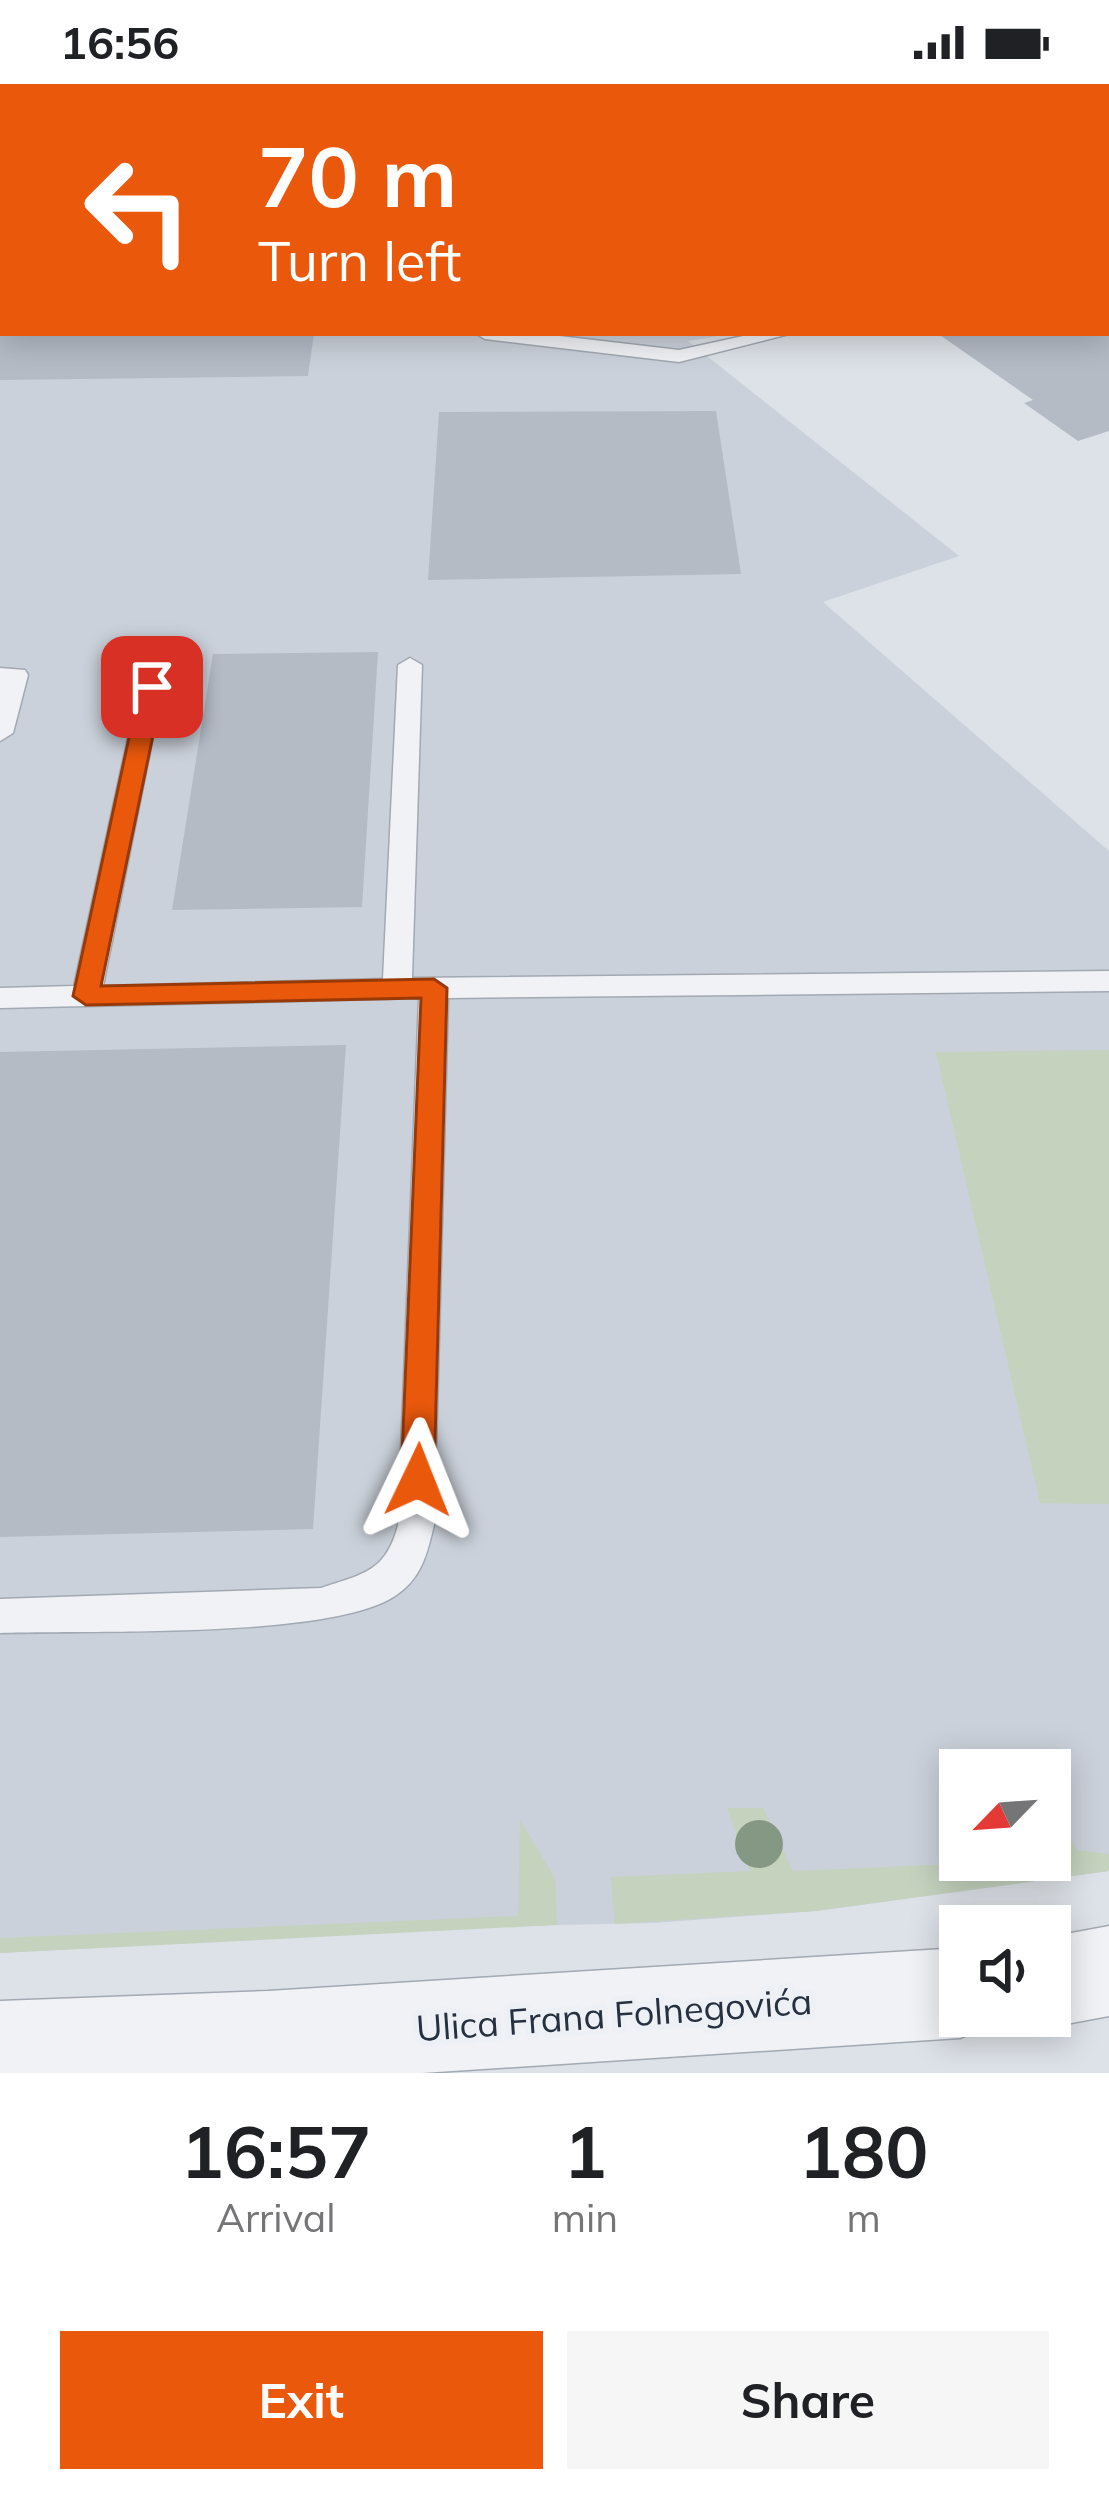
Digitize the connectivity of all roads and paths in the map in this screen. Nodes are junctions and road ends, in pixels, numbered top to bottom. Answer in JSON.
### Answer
{"nodes":[{"id":1,"x":510,"y":336,"type":"edge"},
{"id":2,"x":708,"y":336,"type":"edge"},
{"id":3,"x":745,"y":337,"type":"edge"},
{"id":4,"x":722,"y":348,"type":"junction"},
{"id":5,"x":410,"y":665,"type":"dead end"},
{"id":6,"x":0,"y":675,"type":"edge"},
{"id":7,"x":152,"y":687,"type":"dead end"},
{"id":8,"x":0,"y":733,"type":"edge"},
{"id":9,"x":1109,"y":981,"type":"edge"},
{"id":10,"x":434,"y":988,"type":"junction"},
{"id":11,"x":397,"y":989,"type":"junction"},
{"id":12,"x":86,"y":996,"type":"junction"},
{"id":13,"x":0,"y":998,"type":"edge"},
{"id":14,"x":0,"y":1616,"type":"edge"},
{"id":15,"x":1109,"y":1971,"type":"edge"},
{"id":16,"x":1071,"y":1978,"type":"edge"},
{"id":17,"x":939,"y":1995,"type":"edge"},
{"id":18,"x":0,"y":2047,"type":"edge"},
{"id":19,"x":266,"y":2055,"type":"edge"}],
"edges":[{"from":1,"to":4,"type":"lane"},
{"from":2,"to":4,"type":"lane"},
{"from":3,"to":4,"type":"lane"},
{"from":5,"to":11,"type":"lane"},
{"from":6,"to":8,"type":"lane"},
{"from":7,"to":12,"type":"lane"},
{"from":9,"to":10,"type":"lane"},
{"from":10,"to":11,"type":"lane"},
{"from":10,"to":14,"type":"lane"},
{"from":11,"to":12,"type":"lane"},
{"from":12,"to":13,"type":"lane"},
{"from":15,"to":16,"type":"street"},
{"from":17,"to":19,"type":"street","name":"Ulica Frana Folnegovića"},
{"from":18,"to":19,"type":"street","name":"Ulica Frana Folnegovića"}]}
